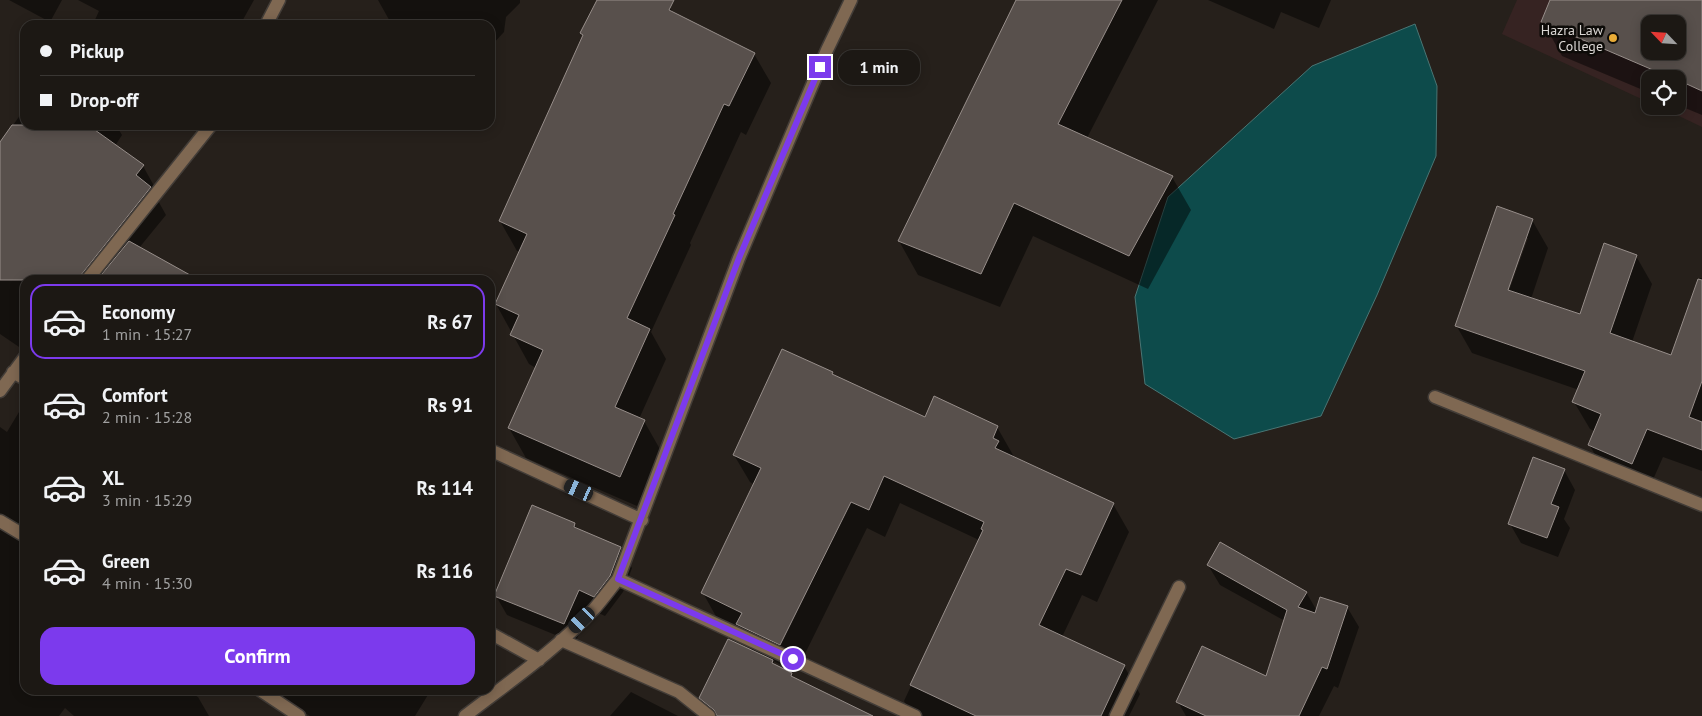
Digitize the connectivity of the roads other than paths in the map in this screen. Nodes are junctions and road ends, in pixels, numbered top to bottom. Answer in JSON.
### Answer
{"nodes":[{"id":1,"x":279,"y":0,"type":"edge"},
{"id":2,"x":851,"y":0,"type":"edge"},
{"id":3,"x":269,"y":20,"type":"edge"},
{"id":4,"x":207,"y":130,"type":"edge"},
{"id":5,"x":91,"y":275,"type":"edge"},
{"id":6,"x":20,"y":363,"type":"edge"},
{"id":7,"x":13,"y":372,"type":"junction"},
{"id":8,"x":20,"y":376,"type":"edge"},
{"id":9,"x":0,"y":391,"type":"edge"},
{"id":10,"x":1435,"y":397,"type":"dead end"},
{"id":11,"x":495,"y":452,"type":"edge"},
{"id":12,"x":1702,"y":505,"type":"edge"},
{"id":13,"x":642,"y":520,"type":"junction"},
{"id":14,"x":0,"y":521,"type":"edge"},
{"id":15,"x":20,"y":533,"type":"edge"},
{"id":16,"x":618,"y":579,"type":"junction"},
{"id":17,"x":1179,"y":587,"type":"dead end"},
{"id":18,"x":495,"y":636,"type":"edge"},
{"id":19,"x":561,"y":640,"type":"junction"},
{"id":20,"x":539,"y":660,"type":"junction"},
{"id":21,"x":268,"y":695,"type":"edge"},
{"id":22,"x":473,"y":714,"type":"edge"},
{"id":23,"x":300,"y":716,"type":"edge"},
{"id":24,"x":709,"y":716,"type":"edge"},
{"id":25,"x":915,"y":716,"type":"edge"},
{"id":26,"x":1116,"y":716,"type":"edge"}],
"edges":[{"from":1,"to":3,"type":"street"},
{"from":2,"to":13,"type":"street"},
{"from":4,"to":5,"type":"street"},
{"from":6,"to":7,"type":"street"},
{"from":7,"to":8,"type":"street"},
{"from":7,"to":9,"type":"street"},
{"from":10,"to":12,"type":"street"},
{"from":11,"to":13,"type":"street"},
{"from":13,"to":16,"type":"street"},
{"from":14,"to":15,"type":"street"},
{"from":16,"to":19,"type":"street"},
{"from":16,"to":25,"type":"street"},
{"from":17,"to":26,"type":"street"},
{"from":18,"to":20,"type":"street"},
{"from":19,"to":20,"type":"street"},
{"from":19,"to":24,"type":"street"},
{"from":20,"to":22,"type":"street"},
{"from":21,"to":23,"type":"street"}]}
